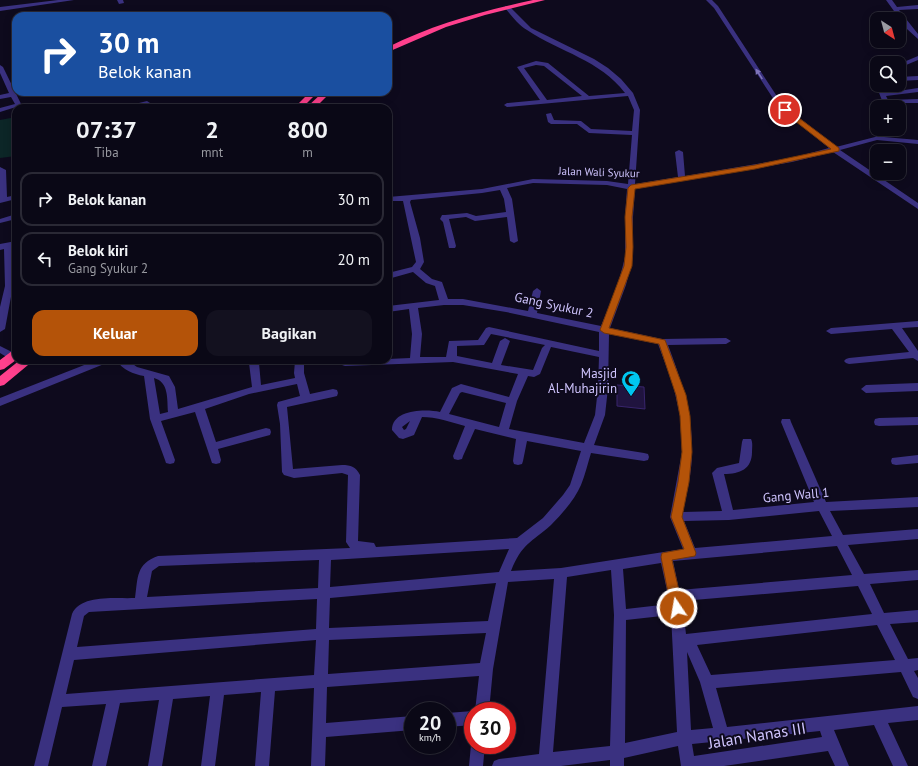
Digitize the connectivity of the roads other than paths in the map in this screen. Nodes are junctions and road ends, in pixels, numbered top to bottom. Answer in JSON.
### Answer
{"nodes":[{"id":1,"x":70,"y":0,"type":"edge"},
{"id":2,"x":518,"y":0,"type":"edge"},
{"id":3,"x":542,"y":0,"type":"edge"},
{"id":4,"x":709,"y":0,"type":"edge"},
{"id":5,"x":716,"y":0,"type":"edge"},
{"id":6,"x":889,"y":0,"type":"edge"},
{"id":7,"x":507,"y":3,"type":"edge"},
{"id":8,"x":918,"y":7,"type":"edge"},
{"id":9,"x":0,"y":9,"type":"edge"},
{"id":10,"x":895,"y":9,"type":"junction"},
{"id":11,"x":918,"y":37,"type":"edge"},
{"id":12,"x":392,"y":40,"type":"edge"},
{"id":13,"x":392,"y":48,"type":"edge"},
{"id":14,"x":918,"y":58,"type":"edge"},
{"id":15,"x":906,"y":63,"type":"edge"},
{"id":16,"x":1,"y":72,"type":"edge"},
{"id":17,"x":918,"y":78,"type":"edge"},
{"id":18,"x":906,"y":79,"type":"edge"},
{"id":19,"x":8,"y":84,"type":"junction"},
{"id":20,"x":0,"y":86,"type":"edge"},
{"id":21,"x":918,"y":90,"type":"edge"},
{"id":22,"x":12,"y":91,"type":"edge"},
{"id":23,"x":12,"y":94,"type":"edge"},
{"id":24,"x":631,"y":94,"type":"junction"},
{"id":25,"x":310,"y":96,"type":"edge"},
{"id":26,"x":323,"y":96,"type":"edge"},
{"id":27,"x":0,"y":97,"type":"edge"},
{"id":28,"x":588,"y":98,"type":"junction"},
{"id":29,"x":890,"y":100,"type":"edge"},
{"id":30,"x":906,"y":101,"type":"edge"},
{"id":31,"x":918,"y":101,"type":"edge"},
{"id":32,"x":545,"y":102,"type":"junction"},
{"id":33,"x":147,"y":103,"type":"dead end"},
{"id":34,"x":142,"y":104,"type":"edge"},
{"id":35,"x":302,"y":104,"type":"edge"},
{"id":36,"x":314,"y":104,"type":"edge"},
{"id":37,"x":507,"y":105,"type":"dead end"},
{"id":38,"x":12,"y":108,"type":"edge"},
{"id":39,"x":0,"y":110,"type":"edge"},
{"id":40,"x":549,"y":114,"type":"dead end"},
{"id":41,"x":635,"y":133,"type":"junction"},
{"id":42,"x":918,"y":135,"type":"edge"},
{"id":43,"x":880,"y":136,"type":"edge"},
{"id":44,"x":877,"y":138,"type":"junction"},
{"id":45,"x":918,"y":142,"type":"edge"},
{"id":46,"x":840,"y":149,"type":"junction"},
{"id":47,"x":679,"y":152,"type":"dead end"},
{"id":48,"x":870,"y":167,"type":"edge"},
{"id":49,"x":0,"y":169,"type":"edge"},
{"id":50,"x":682,"y":179,"type":"junction"},
{"id":51,"x":890,"y":180,"type":"edge"},
{"id":52,"x":2,"y":183,"type":"edge"},
{"id":53,"x":502,"y":187,"type":"junction"},
{"id":54,"x":631,"y":188,"type":"junction"},
{"id":55,"x":12,"y":198,"type":"edge"},
{"id":56,"x":408,"y":198,"type":"junction"},
{"id":57,"x":392,"y":199,"type":"edge"},
{"id":58,"x":2,"y":200,"type":"edge"},
{"id":59,"x":918,"y":200,"type":"edge"},
{"id":60,"x":918,"y":207,"type":"edge"},
{"id":61,"x":509,"y":214,"type":"junction"},
{"id":62,"x":12,"y":220,"type":"edge"},
{"id":63,"x":0,"y":222,"type":"edge"},
{"id":64,"x":514,"y":240,"type":"dead end"},
{"id":65,"x":8,"y":245,"type":"edge"},
{"id":66,"x":452,"y":246,"type":"dead end"},
{"id":67,"x":416,"y":269,"type":"junction"},
{"id":68,"x":392,"y":275,"type":"edge"},
{"id":69,"x":537,"y":291,"type":"dead end"},
{"id":70,"x":444,"y":302,"type":"junction"},
{"id":71,"x":3,"y":304,"type":"edge"},
{"id":72,"x":413,"y":306,"type":"junction"},
{"id":73,"x":392,"y":309,"type":"edge"},
{"id":74,"x":532,"y":315,"type":"junction"},
{"id":75,"x":918,"y":324,"type":"edge"},
{"id":76,"x":896,"y":326,"type":"junction"},
{"id":77,"x":0,"y":329,"type":"edge"},
{"id":78,"x":604,"y":330,"type":"junction"},
{"id":79,"x":831,"y":331,"type":"dead end"},
{"id":80,"x":505,"y":341,"type":"dead end"},
{"id":81,"x":726,"y":341,"type":"dead end"},
{"id":82,"x":662,"y":342,"type":"junction"},
{"id":83,"x":547,"y":348,"type":"dead end"},
{"id":84,"x":0,"y":349,"type":"edge"},
{"id":85,"x":12,"y":354,"type":"edge"},
{"id":86,"x":603,"y":356,"type":"junction"},
{"id":87,"x":12,"y":357,"type":"edge"},
{"id":88,"x":917,"y":357,"type":"edge"},
{"id":89,"x":453,"y":359,"type":"dead end"},
{"id":90,"x":416,"y":360,"type":"junction"},
{"id":91,"x":849,"y":361,"type":"dead end"},
{"id":92,"x":392,"y":362,"type":"edge"},
{"id":93,"x":23,"y":364,"type":"edge"},
{"id":94,"x":96,"y":364,"type":"edge"},
{"id":95,"x":125,"y":364,"type":"edge"},
{"id":96,"x":254,"y":364,"type":"dead end"},
{"id":97,"x":300,"y":364,"type":"edge"},
{"id":98,"x":0,"y":366,"type":"edge"},
{"id":99,"x":496,"y":366,"type":"junction"},
{"id":100,"x":524,"y":373,"type":"junction"},
{"id":101,"x":149,"y":374,"type":"junction"},
{"id":102,"x":301,"y":380,"type":"junction"},
{"id":103,"x":0,"y":382,"type":"edge"},
{"id":104,"x":918,"y":387,"type":"edge"},
{"id":105,"x":257,"y":389,"type":"junction"},
{"id":106,"x":866,"y":389,"type":"dead end"},
{"id":107,"x":333,"y":394,"type":"dead end"},
{"id":108,"x":306,"y":398,"type":"junction"},
{"id":109,"x":512,"y":401,"type":"junction"},
{"id":110,"x":0,"y":402,"type":"edge"},
{"id":111,"x":200,"y":407,"type":"junction"},
{"id":112,"x":173,"y":414,"type":"junction"},
{"id":113,"x":418,"y":414,"type":"dead end"},
{"id":114,"x":443,"y":416,"type":"junction"},
{"id":115,"x":155,"y":419,"type":"junction"},
{"id":116,"x":918,"y":421,"type":"edge"},
{"id":117,"x":786,"y":422,"type":"dead end"},
{"id":118,"x":879,"y":422,"type":"dead end"},
{"id":119,"x":471,"y":425,"type":"junction"},
{"id":120,"x":266,"y":432,"type":"dead end"},
{"id":121,"x":503,"y":432,"type":"junction"},
{"id":122,"x":522,"y":436,"type":"junction"},
{"id":123,"x":747,"y":442,"type":"dead end"},
{"id":124,"x":212,"y":448,"type":"junction"},
{"id":125,"x":587,"y":448,"type":"junction"},
{"id":126,"x":458,"y":456,"type":"dead end"},
{"id":127,"x":644,"y":457,"type":"dead end"},
{"id":128,"x":918,"y":459,"type":"edge"},
{"id":129,"x":170,"y":460,"type":"dead end"},
{"id":130,"x":216,"y":460,"type":"dead end"},
{"id":131,"x":518,"y":461,"type":"dead end"},
{"id":132,"x":896,"y":461,"type":"dead end"},
{"id":133,"x":918,"y":502,"type":"edge"},
{"id":134,"x":822,"y":507,"type":"junction"},
{"id":135,"x":729,"y":515,"type":"junction"},
{"id":136,"x":676,"y":517,"type":"junction"},
{"id":137,"x":918,"y":534,"type":"edge"},
{"id":138,"x":838,"y":540,"type":"junction"},
{"id":139,"x":520,"y":543,"type":"junction"},
{"id":140,"x":406,"y":550,"type":"junction"},
{"id":141,"x":691,"y":553,"type":"junction"},
{"id":142,"x":325,"y":555,"type":"junction"},
{"id":143,"x":666,"y":557,"type":"junction"},
{"id":144,"x":617,"y":565,"type":"junction"},
{"id":145,"x":561,"y":573,"type":"junction"},
{"id":146,"x":918,"y":575,"type":"edge"},
{"id":147,"x":503,"y":577,"type":"junction"},
{"id":148,"x":861,"y":580,"type":"junction"},
{"id":149,"x":324,"y":593,"type":"junction"},
{"id":150,"x":675,"y":602,"type":"junction"},
{"id":151,"x":140,"y":604,"type":"junction"},
{"id":152,"x":620,"y":615,"type":"junction"},
{"id":153,"x":918,"y":616,"type":"edge"},
{"id":154,"x":881,"y":619,"type":"junction"},
{"id":155,"x":494,"y":627,"type":"junction"},
{"id":156,"x":322,"y":634,"type":"junction"},
{"id":157,"x":684,"y":641,"type":"junction"},
{"id":158,"x":68,"y":654,"type":"junction"},
{"id":159,"x":918,"y":664,"type":"edge"},
{"id":160,"x":904,"y":665,"type":"junction"},
{"id":161,"x":486,"y":669,"type":"junction"},
{"id":162,"x":321,"y":681,"type":"junction"},
{"id":163,"x":707,"y":682,"type":"junction"},
{"id":164,"x":269,"y":684,"type":"junction"},
{"id":165,"x":218,"y":689,"type":"junction"},
{"id":166,"x":918,"y":692,"type":"edge"},
{"id":167,"x":167,"y":693,"type":"junction"},
{"id":168,"x":114,"y":697,"type":"junction"},
{"id":169,"x":57,"y":701,"type":"junction"},
{"id":170,"x":483,"y":702,"type":"edge"},
{"id":171,"x":918,"y":713,"type":"edge"},
{"id":172,"x":878,"y":717,"type":"junction"},
{"id":173,"x":404,"y":724,"type":"edge"},
{"id":174,"x":824,"y":724,"type":"junction"},
{"id":175,"x":319,"y":730,"type":"junction"},
{"id":176,"x":722,"y":734,"type":"junction"},
{"id":177,"x":684,"y":738,"type":"junction"},
{"id":178,"x":832,"y":743,"type":"junction"},
{"id":179,"x":477,"y":754,"type":"edge"},
{"id":180,"x":617,"y":759,"type":"edge"},
{"id":181,"x":545,"y":764,"type":"edge"},
{"id":182,"x":688,"y":765,"type":"edge"},
{"id":183,"x":41,"y":766,"type":"edge"},
{"id":184,"x":99,"y":766,"type":"edge"},
{"id":185,"x":155,"y":766,"type":"edge"},
{"id":186,"x":208,"y":766,"type":"edge"},
{"id":187,"x":262,"y":766,"type":"edge"},
{"id":188,"x":318,"y":766,"type":"edge"},
{"id":189,"x":476,"y":766,"type":"edge"},
{"id":190,"x":499,"y":766,"type":"edge"},
{"id":191,"x":842,"y":766,"type":"edge"},
{"id":192,"x":901,"y":766,"type":"edge"}],
"edges":[{"from":1,"to":9,"type":"street"},
{"from":2,"to":7,"type":"highway"},
{"from":3,"to":7,"type":"highway"},
{"from":46,"to":4,"type":"street","one_way":true},
{"from":5,"to":46,"type":"street"},
{"from":6,"to":10,"type":"street"},
{"from":7,"to":12,"type":"highway"},
{"from":7,"to":13,"type":"highway"},
{"from":7,"to":24,"type":"street"},
{"from":8,"to":10,"type":"street"},
{"from":10,"to":11,"type":"street"},
{"from":14,"to":15,"type":"street"},
{"from":16,"to":19,"type":"street"},
{"from":17,"to":18,"type":"street"},
{"from":19,"to":20,"type":"street"},
{"from":19,"to":22,"type":"street"},
{"from":21,"to":29,"type":"street"},
{"from":23,"to":27,"type":"street"},
{"from":24,"to":28,"type":"street"},
{"from":24,"to":41,"type":"street"},
{"from":25,"to":35,"type":"highway"},
{"from":26,"to":36,"type":"highway"},
{"from":28,"to":32,"type":"street"},
{"from":28,"to":32,"type":"street"},
{"from":30,"to":31,"type":"street"},
{"from":32,"to":37,"type":"street"},
{"from":33,"to":34,"type":"street"},
{"from":38,"to":39,"type":"street"},
{"from":40,"to":41,"type":"street"},
{"from":41,"to":54,"type":"street"},
{"from":42,"to":45,"type":"street"},
{"from":43,"to":44,"type":"street"},
{"from":44,"to":45,"type":"street"},
{"from":44,"to":46,"type":"street","name":"Jalan Wali Syukur"},
{"from":46,"to":48,"type":"street"},
{"from":46,"to":50,"type":"street","name":"Jalan Wali Syukur"},
{"from":46,"to":60,"type":"street"},
{"from":47,"to":50,"type":"street"},
{"from":49,"to":52,"type":"street"},
{"from":50,"to":54,"type":"street","name":"Jalan Wali Syukur"},
{"from":51,"to":59,"type":"street"},
{"from":52,"to":58,"type":"street"},
{"from":53,"to":54,"type":"street","name":"Jalan Wali Syukur"},
{"from":53,"to":56,"type":"street","name":"Jalan Wali Syukur"},
{"from":53,"to":61,"type":"street"},
{"from":54,"to":78,"type":"street"},
{"from":55,"to":58,"type":"street"},
{"from":56,"to":57,"type":"street","name":"Jalan Wali Syukur"},
{"from":56,"to":67,"type":"street"},
{"from":61,"to":64,"type":"street"},
{"from":61,"to":66,"type":"street"},
{"from":62,"to":63,"type":"street"},
{"from":65,"to":71,"type":"street"},
{"from":67,"to":68,"type":"street"},
{"from":67,"to":70,"type":"street"},
{"from":69,"to":74,"type":"street"},
{"from":70,"to":72,"type":"street","name":"Gang Syukur 2"},
{"from":70,"to":74,"type":"street","name":"Gang Syukur 2"},
{"from":71,"to":77,"type":"street"},
{"from":72,"to":73,"type":"street","name":"Gang Syukur 2"},
{"from":72,"to":90,"type":"street"},
{"from":74,"to":78,"type":"street","name":"Gang Syukur 2"},
{"from":75,"to":76,"type":"street"},
{"from":76,"to":79,"type":"street"},
{"from":76,"to":88,"type":"street"},
{"from":78,"to":82,"type":"street","name":"Gang Syukur 2"},
{"from":78,"to":86,"type":"street"},
{"from":80,"to":99,"type":"street"},
{"from":81,"to":82,"type":"street","name":"Gang Syukur 2"},
{"from":82,"to":136,"type":"street"},
{"from":83,"to":100,"type":"street"},
{"from":84,"to":85,"type":"street"},
{"from":86,"to":90,"type":"street"},
{"from":86,"to":125,"type":"street"},
{"from":87,"to":98,"type":"highway"},
{"from":88,"to":91,"type":"street"},
{"from":89,"to":99,"type":"street"},
{"from":90,"to":92,"type":"street"},
{"from":93,"to":103,"type":"highway"},
{"from":94,"to":110,"type":"street"},
{"from":95,"to":101,"type":"street"},
{"from":96,"to":105,"type":"street"},
{"from":97,"to":102,"type":"street"},
{"from":99,"to":100,"type":"street"},
{"from":100,"to":109,"type":"street"},
{"from":101,"to":112,"type":"street"},
{"from":101,"to":115,"type":"street"},
{"from":102,"to":105,"type":"street"},
{"from":102,"to":108,"type":"street"},
{"from":104,"to":106,"type":"street"},
{"from":105,"to":111,"type":"street"},
{"from":107,"to":108,"type":"street"},
{"from":108,"to":140,"type":"street"},
{"from":109,"to":114,"type":"street"},
{"from":109,"to":121,"type":"street"},
{"from":111,"to":112,"type":"street"},
{"from":111,"to":124,"type":"street"},
{"from":112,"to":115,"type":"street"},
{"from":113,"to":114,"type":"street"},
{"from":114,"to":119,"type":"street"},
{"from":115,"to":129,"type":"street"},
{"from":116,"to":118,"type":"street"},
{"from":117,"to":134,"type":"street"},
{"from":119,"to":121,"type":"street"},
{"from":119,"to":126,"type":"street"},
{"from":120,"to":124,"type":"street"},
{"from":121,"to":122,"type":"street"},
{"from":122,"to":125,"type":"street"},
{"from":122,"to":131,"type":"street"},
{"from":123,"to":135,"type":"street"},
{"from":124,"to":130,"type":"street"},
{"from":125,"to":127,"type":"street"},
{"from":125,"to":139,"type":"street"},
{"from":128,"to":132,"type":"street"},
{"from":133,"to":134,"type":"street","name":"Gang Wall 1"},
{"from":134,"to":135,"type":"street","name":"Gang Wall 1"},
{"from":134,"to":138,"type":"street"},
{"from":135,"to":136,"type":"street","name":"Gang Wall 1"},
{"from":136,"to":141,"type":"street"},
{"from":137,"to":138,"type":"street"},
{"from":138,"to":141,"type":"street"},
{"from":138,"to":148,"type":"street"},
{"from":139,"to":140,"type":"street"},
{"from":139,"to":147,"type":"street"},
{"from":140,"to":142,"type":"street"},
{"from":141,"to":143,"type":"street"},
{"from":142,"to":149,"type":"street"},
{"from":142,"to":151,"type":"street"},
{"from":143,"to":144,"type":"street"},
{"from":143,"to":150,"type":"street"},
{"from":144,"to":145,"type":"street"},
{"from":144,"to":152,"type":"street"},
{"from":145,"to":147,"type":"street"},
{"from":145,"to":181,"type":"street"},
{"from":146,"to":148,"type":"street"},
{"from":147,"to":149,"type":"street"},
{"from":147,"to":155,"type":"street"},
{"from":148,"to":150,"type":"street"},
{"from":148,"to":154,"type":"street"},
{"from":149,"to":151,"type":"street"},
{"from":149,"to":156,"type":"street"},
{"from":150,"to":152,"type":"street"},
{"from":150,"to":157,"type":"street"},
{"from":151,"to":158,"type":"street"},
{"from":152,"to":180,"type":"street"},
{"from":153,"to":154,"type":"street"},
{"from":154,"to":157,"type":"street"},
{"from":154,"to":160,"type":"street"},
{"from":155,"to":156,"type":"street"},
{"from":155,"to":161,"type":"street"},
{"from":156,"to":158,"type":"street"},
{"from":156,"to":162,"type":"street"},
{"from":157,"to":163,"type":"street"},
{"from":157,"to":177,"type":"street"},
{"from":158,"to":169,"type":"street"},
{"from":159,"to":160,"type":"street"},
{"from":160,"to":163,"type":"street"},
{"from":160,"to":166,"type":"street"},
{"from":161,"to":162,"type":"street"},
{"from":161,"to":170,"type":"street"},
{"from":162,"to":164,"type":"street"},
{"from":162,"to":175,"type":"street"},
{"from":163,"to":176,"type":"street"},
{"from":164,"to":165,"type":"street"},
{"from":164,"to":187,"type":"street"},
{"from":165,"to":167,"type":"street"},
{"from":165,"to":186,"type":"street"},
{"from":167,"to":168,"type":"street"},
{"from":167,"to":185,"type":"street"},
{"from":168,"to":169,"type":"street"},
{"from":168,"to":184,"type":"street"},
{"from":169,"to":183,"type":"street"},
{"from":171,"to":172,"type":"street"},
{"from":172,"to":174,"type":"street"},
{"from":172,"to":192,"type":"street"},
{"from":173,"to":175,"type":"street"},
{"from":174,"to":176,"type":"street"},
{"from":174,"to":178,"type":"street"},
{"from":175,"to":188,"type":"street"},
{"from":176,"to":177,"type":"street"},
{"from":177,"to":180,"type":"street"},
{"from":177,"to":182,"type":"street"},
{"from":178,"to":182,"type":"street","name":"Jalan Nanas III"},
{"from":178,"to":191,"type":"street"},
{"from":179,"to":189,"type":"street"},
{"from":180,"to":181,"type":"street"},
{"from":181,"to":190,"type":"street"}]}
